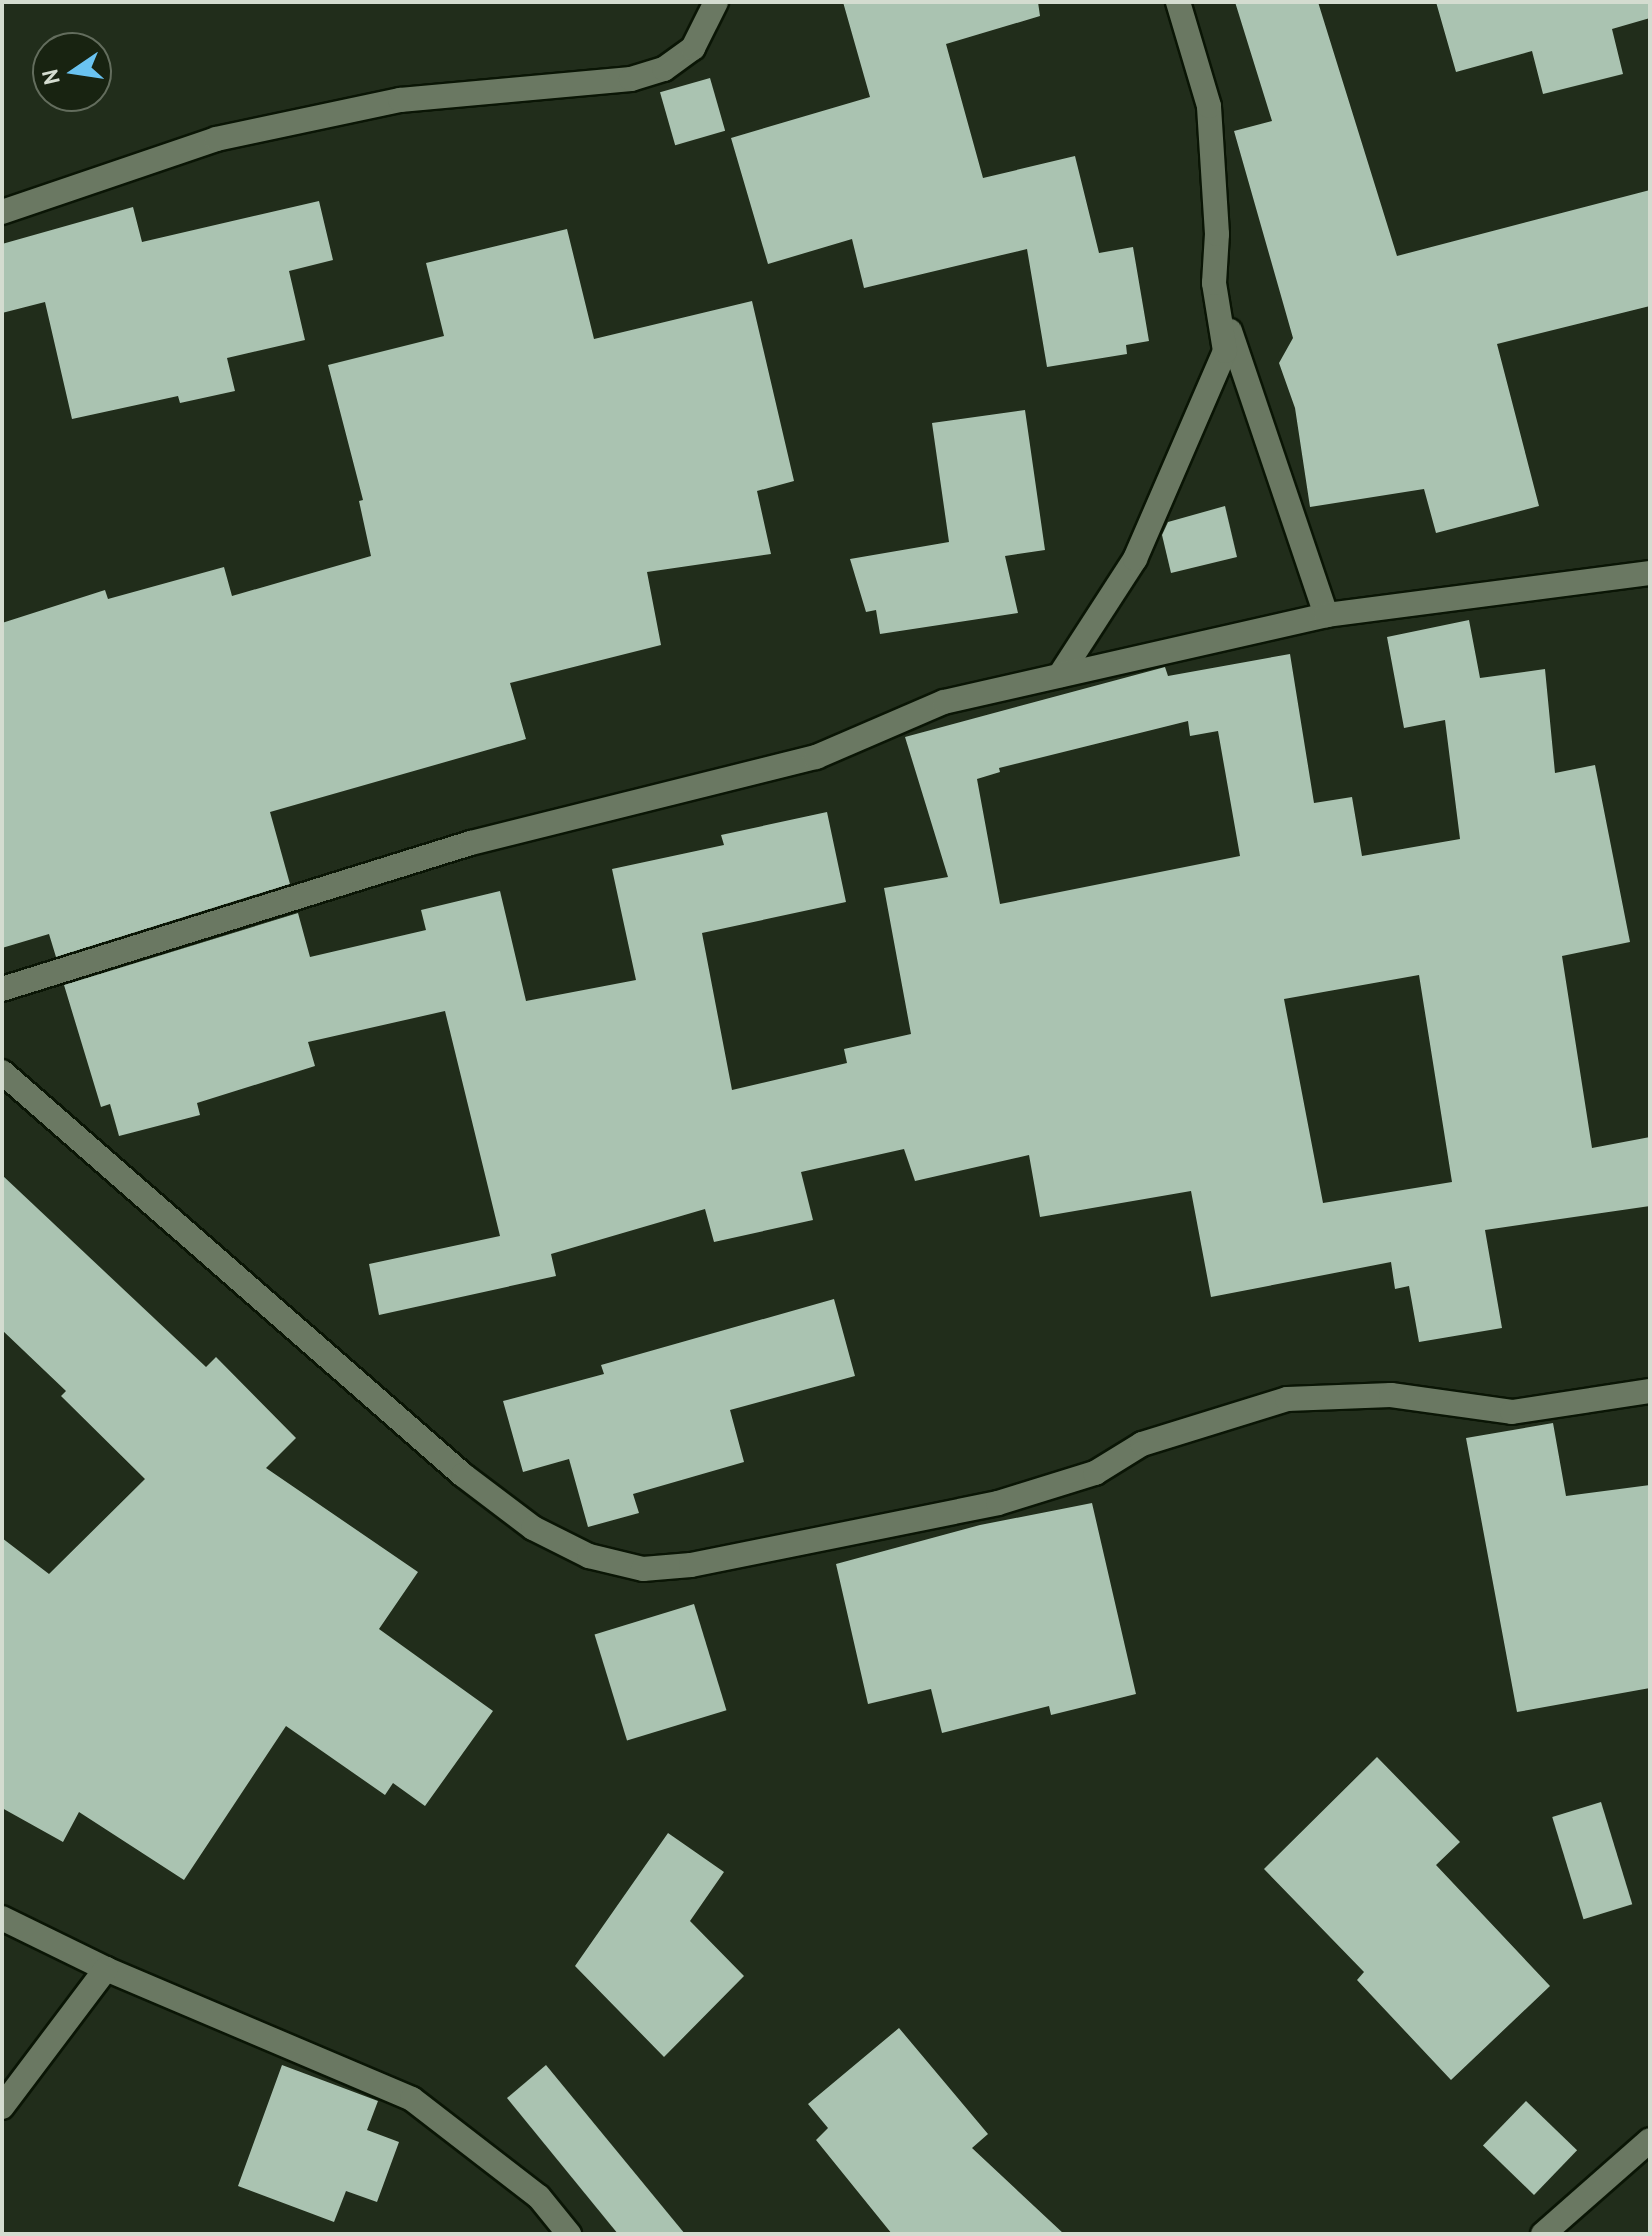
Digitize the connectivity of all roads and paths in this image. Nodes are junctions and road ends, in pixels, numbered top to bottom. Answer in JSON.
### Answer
{"nodes":[{"id":1,"x":716,"y":2,"type":"edge"},
{"id":2,"x":1178,"y":2,"type":"edge"},
{"id":3,"x":2,"y":212,"type":"edge"},
{"id":4,"x":1214,"y":283,"type":"junction"},
{"id":5,"x":1650,"y":573,"type":"edge"},
{"id":6,"x":1326,"y":615,"type":"junction"},
{"id":7,"x":1060,"y":675,"type":"junction"},
{"id":8,"x":2,"y":989,"type":"edge"},
{"id":9,"x":2,"y":1072,"type":"edge"},
{"id":10,"x":1650,"y":1391,"type":"edge"},
{"id":11,"x":2,"y":1918,"type":"edge"},
{"id":12,"x":106,"y":1969,"type":"junction"},
{"id":13,"x":2,"y":2107,"type":"edge"},
{"id":14,"x":1650,"y":2140,"type":"edge"},
{"id":15,"x":569,"y":2234,"type":"edge"},
{"id":16,"x":1543,"y":2234,"type":"edge"}],
"edges":[{"from":1,"to":3,"type":"street"},
{"from":2,"to":4,"type":"street"},
{"from":4,"to":6,"type":"street"},
{"from":4,"to":7,"type":"street"},
{"from":5,"to":6,"type":"street"},
{"from":6,"to":7,"type":"street"},
{"from":7,"to":8,"type":"street"},
{"from":9,"to":10,"type":"street"},
{"from":11,"to":12,"type":"street"},
{"from":12,"to":13,"type":"street"},
{"from":12,"to":15,"type":"street"},
{"from":14,"to":16,"type":"street"}]}
